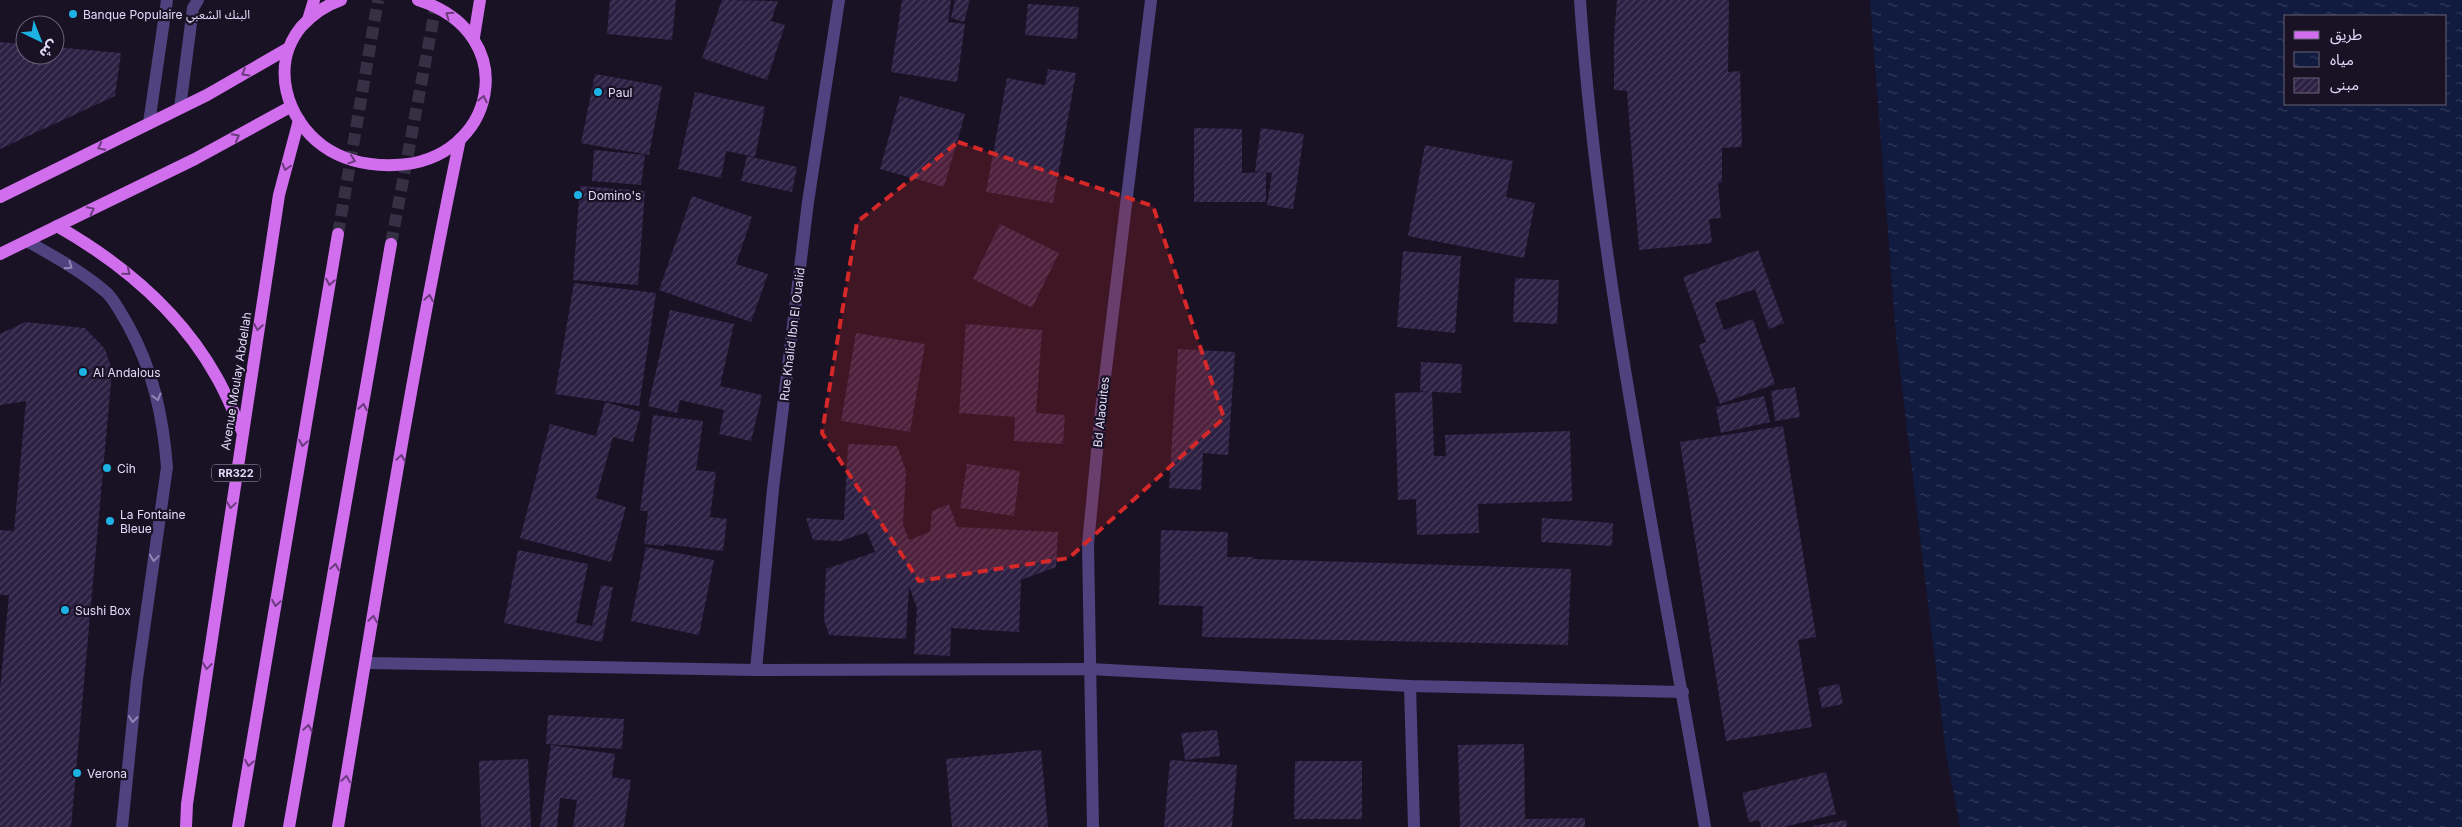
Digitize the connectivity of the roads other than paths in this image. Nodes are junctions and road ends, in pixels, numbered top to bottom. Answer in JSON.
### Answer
{"nodes":[{"id":1,"x":167,"y":0,"type":"edge"},
{"id":2,"x":198,"y":0,"type":"edge"},
{"id":3,"x":314,"y":0,"type":"edge"},
{"id":4,"x":342,"y":0,"type":"edge"},
{"id":5,"x":418,"y":0,"type":"edge"},
{"id":6,"x":480,"y":0,"type":"edge"},
{"id":7,"x":839,"y":0,"type":"edge"},
{"id":8,"x":1151,"y":0,"type":"edge"},
{"id":9,"x":1580,"y":0,"type":"edge"},
{"id":10,"x":308,"y":20,"type":"junction"},
{"id":11,"x":474,"y":37,"type":"junction"},
{"id":12,"x":288,"y":49,"type":"junction"},
{"id":13,"x":290,"y":107,"type":"junction"},
{"id":14,"x":180,"y":108,"type":"junction"},
{"id":15,"x":299,"y":120,"type":"junction"},
{"id":16,"x":149,"y":124,"type":"junction"},
{"id":17,"x":460,"y":139,"type":"junction"},
{"id":18,"x":0,"y":197,"type":"edge"},
{"id":19,"x":57,"y":226,"type":"junction"},
{"id":20,"x":338,"y":234,"type":"tunnel mouth"},
{"id":21,"x":27,"y":241,"type":"junction"},
{"id":22,"x":391,"y":244,"type":"tunnel mouth"},
{"id":23,"x":0,"y":254,"type":"edge"},
{"id":24,"x":242,"y":431,"type":"junction"},
{"id":25,"x":366,"y":663,"type":"junction"},
{"id":26,"x":1090,"y":669,"type":"junction"},
{"id":27,"x":756,"y":670,"type":"junction"},
{"id":28,"x":1410,"y":686,"type":"junction"},
{"id":29,"x":1683,"y":692,"type":"junction"},
{"id":30,"x":122,"y":827,"type":"edge"},
{"id":31,"x":186,"y":827,"type":"edge"},
{"id":32,"x":238,"y":827,"type":"edge"},
{"id":33,"x":289,"y":827,"type":"edge"},
{"id":34,"x":338,"y":827,"type":"edge"},
{"id":35,"x":1093,"y":827,"type":"edge"},
{"id":36,"x":1414,"y":827,"type":"edge"},
{"id":37,"x":1705,"y":827,"type":"edge"}],
"edges":[{"from":1,"to":16,"type":"street"},
{"from":2,"to":14,"type":"street"},
{"from":3,"to":10,"type":"main road"},
{"from":4,"to":10,"type":"main road"},
{"from":11,"to":5,"type":"main road","one_way":true},
{"from":6,"to":11,"type":"main road"},
{"from":7,"to":27,"type":"street","name":"Rue Khalid Ibn El Oualid"},
{"from":8,"to":26,"type":"street","name":"Bd Alaouites"},
{"from":9,"to":29,"type":"street"},
{"from":10,"to":12,"type":"main road"},
{"from":17,"to":11,"type":"main road","one_way":true},
{"from":12,"to":13,"type":"main road"},
{"from":12,"to":14,"type":"main road","one_way":true},
{"from":13,"to":15,"type":"main road"},
{"from":19,"to":13,"type":"main road","one_way":true},
{"from":14,"to":16,"type":"main road"},
{"from":15,"to":17,"type":"main road","one_way":true},
{"from":15,"to":24,"type":"main road","name":"Avenue Moulay Abdellah","number":"RR322","one_way":true},
{"from":16,"to":18,"type":"main road","one_way":true},
{"from":25,"to":17,"type":"main road","one_way":true},
{"from":19,"to":21,"type":"main road"},
{"from":19,"to":24,"type":"main road","one_way":true},
{"from":20,"to":32,"type":"main road","one_way":true},
{"from":21,"to":23,"type":"main road"},
{"from":21,"to":30,"type":"street","one_way":true},
{"from":33,"to":22,"type":"main road","one_way":true},
{"from":24,"to":31,"type":"main road","name":"Avenue Moulay Abdellah","number":"RR322","one_way":true},
{"from":25,"to":27,"type":"street"},
{"from":34,"to":25,"type":"main road","one_way":true},
{"from":26,"to":27,"type":"street"},
{"from":26,"to":28,"type":"street"},
{"from":26,"to":35,"type":"street","name":"Bd Alaouites"},
{"from":28,"to":29,"type":"street"},
{"from":28,"to":36,"type":"street"},
{"from":29,"to":37,"type":"street"}]}
